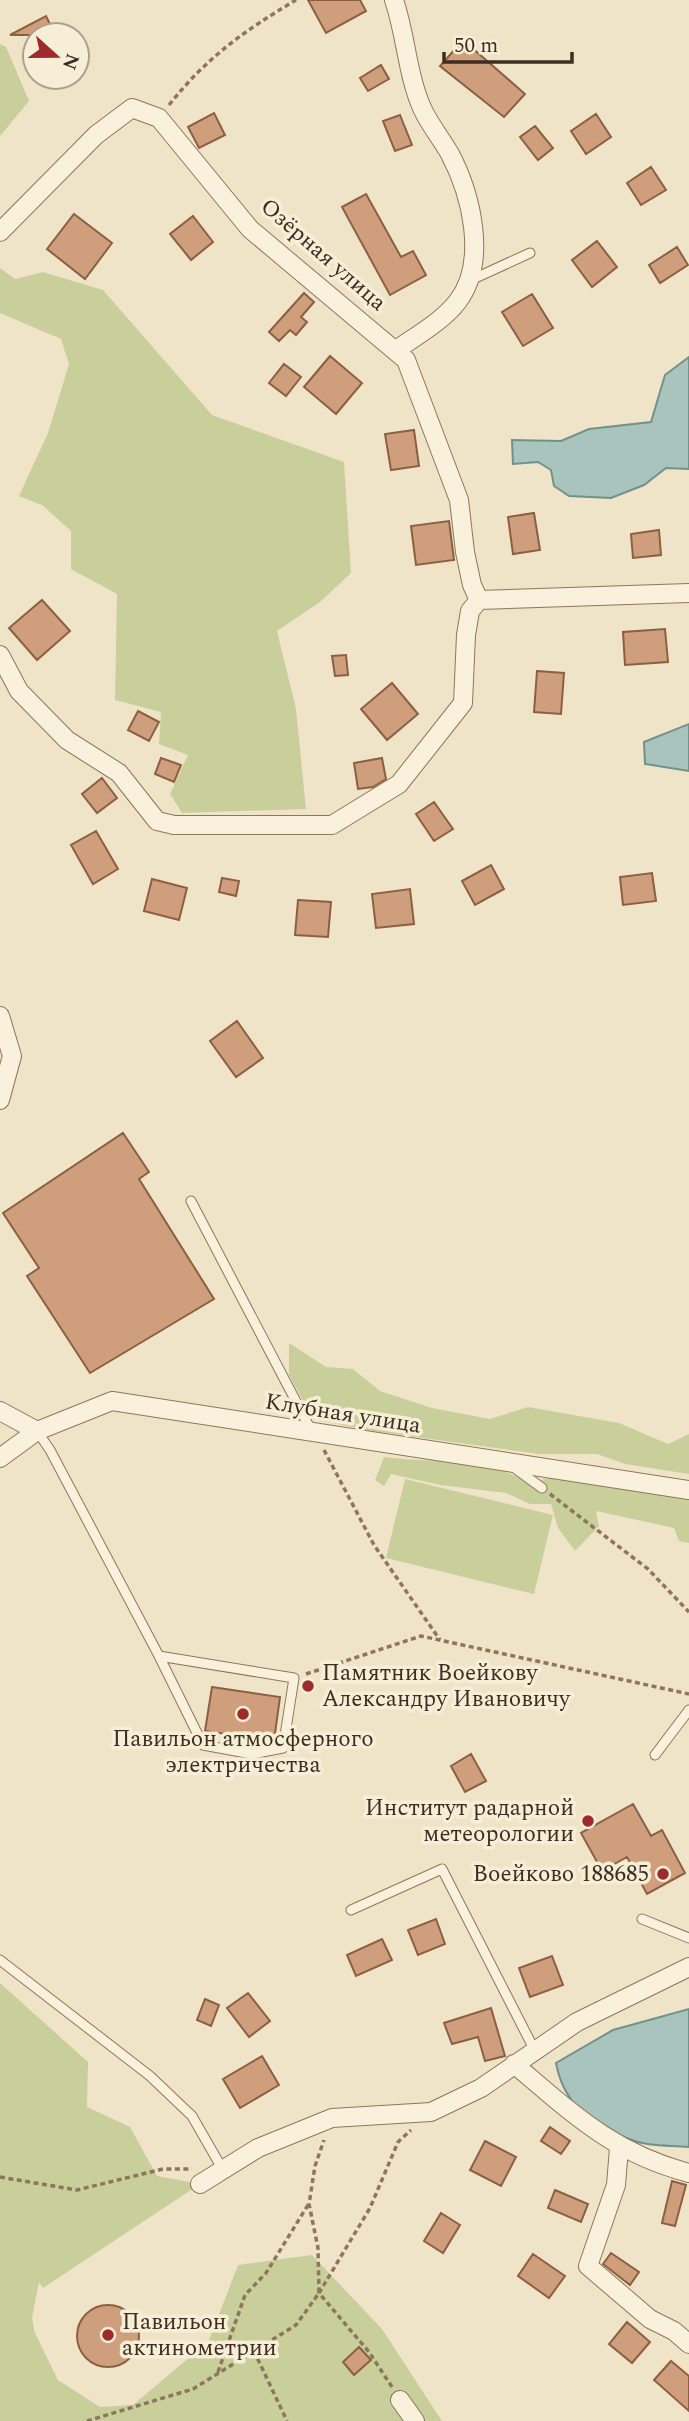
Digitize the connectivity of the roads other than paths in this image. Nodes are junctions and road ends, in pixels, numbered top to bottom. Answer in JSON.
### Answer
{"nodes":[{"id":1,"x":394,"y":0,"type":"edge"},
{"id":2,"x":0,"y":232,"type":"edge"},
{"id":3,"x":530,"y":253,"type":"dead end"},
{"id":4,"x":471,"y":281,"type":"junction"},
{"id":5,"x":396,"y":350,"type":"junction"},
{"id":6,"x":689,"y":593,"type":"edge"},
{"id":7,"x":479,"y":600,"type":"junction"},
{"id":8,"x":0,"y":655,"type":"edge"},
{"id":9,"x":0,"y":1016,"type":"edge"},
{"id":10,"x":0,"y":1100,"type":"edge"},
{"id":11,"x":191,"y":1201,"type":"dead end"},
{"id":12,"x":0,"y":1411,"type":"edge"},
{"id":13,"x":37,"y":1431,"type":"junction"},
{"id":14,"x":313,"y":1434,"type":"junction"},
{"id":15,"x":0,"y":1458,"type":"edge"},
{"id":16,"x":511,"y":1465,"type":"junction"},
{"id":17,"x":541,"y":1488,"type":"road end"},
{"id":18,"x":689,"y":1490,"type":"edge"},
{"id":19,"x":159,"y":1656,"type":"junction"},
{"id":20,"x":689,"y":1710,"type":"edge"},
{"id":21,"x":655,"y":1755,"type":"dead end"},
{"id":22,"x":351,"y":1910,"type":"dead end"},
{"id":23,"x":642,"y":1919,"type":"dead end"},
{"id":24,"x":689,"y":1938,"type":"edge"},
{"id":25,"x":0,"y":1960,"type":"edge"},
{"id":26,"x":689,"y":1967,"type":"edge"},
{"id":27,"x":535,"y":2051,"type":"junction"},
{"id":28,"x":514,"y":2064,"type":"junction"},
{"id":29,"x":620,"y":2148,"type":"junction"},
{"id":30,"x":223,"y":2170,"type":"junction"},
{"id":31,"x":689,"y":2173,"type":"edge"},
{"id":32,"x":200,"y":2184,"type":"dead end"},
{"id":33,"x":689,"y":2344,"type":"edge"},
{"id":34,"x":400,"y":2400,"type":"road end"},
{"id":35,"x":415,"y":2421,"type":"edge"}],
"edges":[{"from":1,"to":4,"type":"street"},
{"from":2,"to":5,"type":"street","name":"Озёрная улица"},
{"from":3,"to":4,"type":"lane"},
{"from":4,"to":5,"type":"street"},
{"from":5,"to":7,"type":"street","name":"Озёрная улица"},
{"from":6,"to":7,"type":"street"},
{"from":7,"to":8,"type":"street"},
{"from":9,"to":10,"type":"street"},
{"from":11,"to":14,"type":"lane"},
{"from":12,"to":13,"type":"street"},
{"from":13,"to":14,"type":"street","name":"Клубная улица"},
{"from":13,"to":15,"type":"street","name":"Клубная улица"},
{"from":13,"to":19,"type":"lane"},
{"from":14,"to":16,"type":"street","name":"Клубная улица"},
{"from":16,"to":17,"type":"lane"},
{"from":16,"to":18,"type":"street","name":"Клубная улица"},
{"from":19,"to":19,"type":"lane"},
{"from":20,"to":21,"type":"lane"},
{"from":22,"to":27,"type":"lane"},
{"from":23,"to":24,"type":"lane"},
{"from":25,"to":30,"type":"lane"},
{"from":26,"to":27,"type":"street"},
{"from":27,"to":28,"type":"street"},
{"from":28,"to":29,"type":"street"},
{"from":28,"to":30,"type":"street"},
{"from":29,"to":31,"type":"street"},
{"from":29,"to":33,"type":"street"},
{"from":30,"to":32,"type":"street"},
{"from":34,"to":35,"type":"street"}]}
